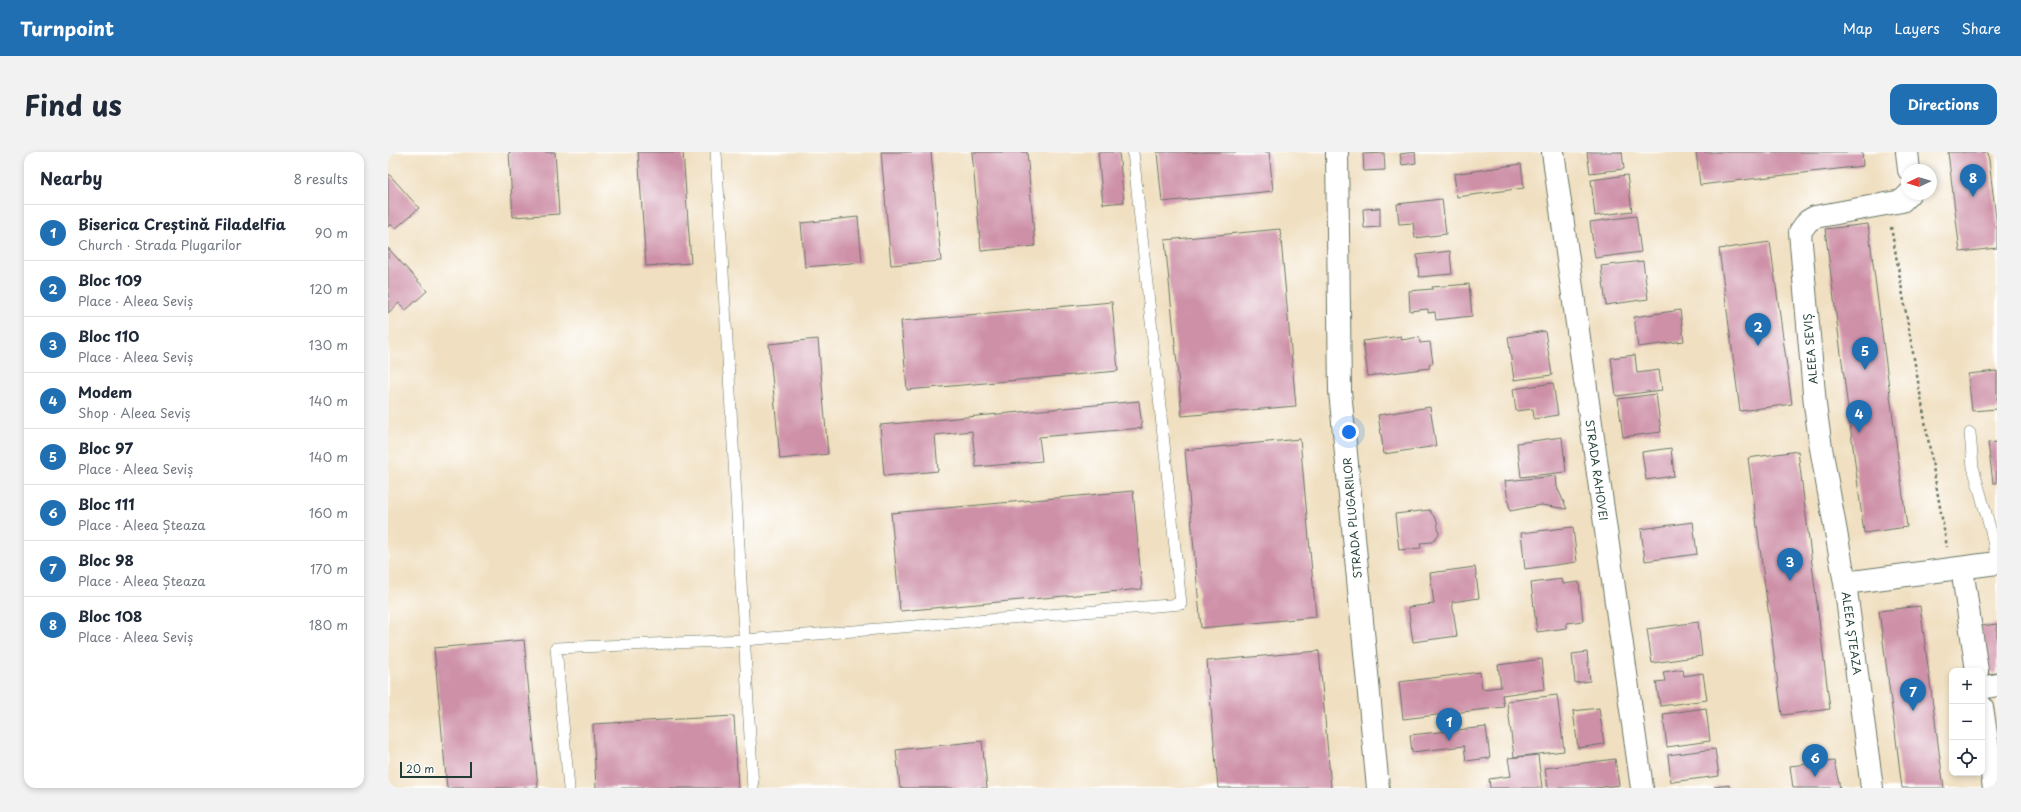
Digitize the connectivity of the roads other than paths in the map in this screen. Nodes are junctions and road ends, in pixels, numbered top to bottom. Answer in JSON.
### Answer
{"nodes":[{"id":1,"x":716,"y":152,"type":"edge"},
{"id":2,"x":1133,"y":152,"type":"edge"},
{"id":3,"x":1337,"y":152,"type":"edge"},
{"id":4,"x":1553,"y":152,"type":"edge"},
{"id":5,"x":1907,"y":152,"type":"edge"},
{"id":6,"x":1908,"y":164,"type":"edge"},
{"id":7,"x":1903,"y":200,"type":"edge"},
{"id":8,"x":1970,"y":433,"type":"dead end"},
{"id":9,"x":1997,"y":563,"type":"edge"},
{"id":10,"x":1956,"y":568,"type":"junction"},
{"id":11,"x":1845,"y":583,"type":"junction"},
{"id":12,"x":745,"y":640,"type":"junction"},
{"id":13,"x":1976,"y":668,"type":"edge"},
{"id":14,"x":1997,"y":686,"type":"edge"},
{"id":15,"x":1985,"y":688,"type":"edge"},
{"id":16,"x":1985,"y":726,"type":"edge"},
{"id":17,"x":569,"y":788,"type":"edge"},
{"id":18,"x":753,"y":788,"type":"edge"},
{"id":19,"x":1378,"y":788,"type":"edge"},
{"id":20,"x":1642,"y":788,"type":"edge"},
{"id":21,"x":1872,"y":788,"type":"edge"},
{"id":22,"x":1994,"y":788,"type":"edge"}],
"edges":[{"from":1,"to":12,"type":"lane"},
{"from":2,"to":12,"type":"lane"},
{"from":3,"to":19,"type":"street","name":"STRADA PLUGARILOR"},
{"from":4,"to":20,"type":"street","name":"STRADA RAHOVEI"},
{"from":5,"to":6,"type":"street"},
{"from":7,"to":11,"type":"street","name":"ALEEA SEVIȘ"},
{"from":8,"to":9,"type":"lane"},
{"from":9,"to":10,"type":"street","name":"ALEEA ȘTEAZA"},
{"from":10,"to":11,"type":"street","name":"ALEEA ȘTEAZA"},
{"from":10,"to":13,"type":"street"},
{"from":11,"to":21,"type":"street","name":"ALEEA ȘTEAZA"},
{"from":12,"to":17,"type":"lane"},
{"from":12,"to":18,"type":"lane"},
{"from":14,"to":15,"type":"street"},
{"from":16,"to":22,"type":"street"}]}
